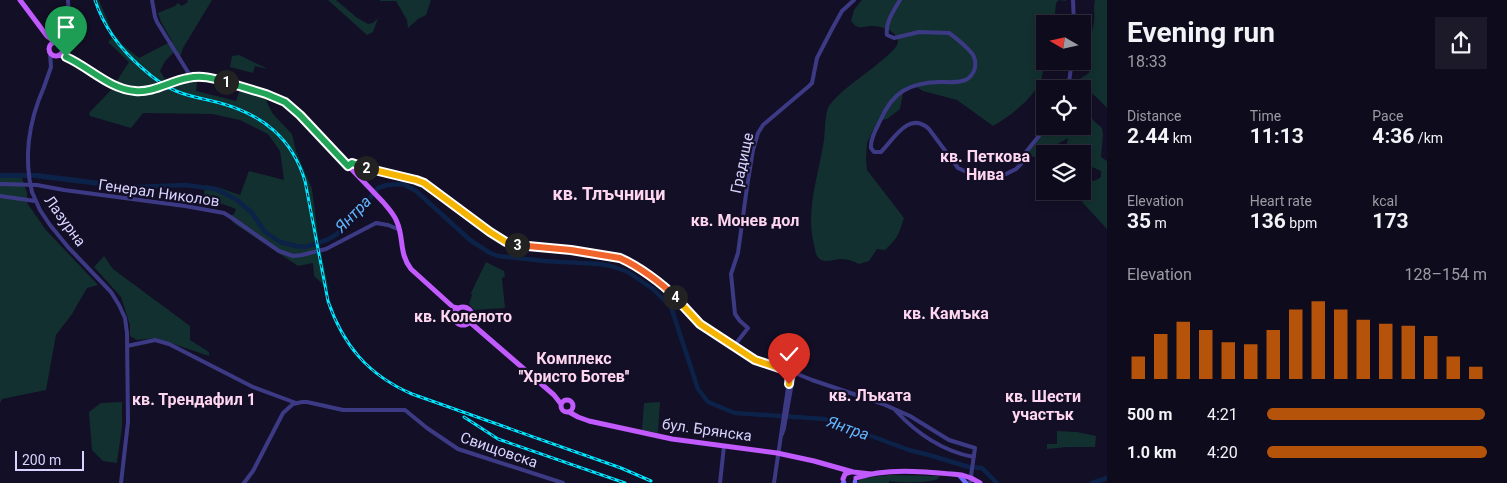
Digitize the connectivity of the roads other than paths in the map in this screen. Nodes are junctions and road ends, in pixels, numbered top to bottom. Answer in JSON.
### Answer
{"nodes":[{"id":1,"x":20,"y":0,"type":"edge"},
{"id":2,"x":68,"y":0,"type":"edge"},
{"id":3,"x":152,"y":0,"type":"edge"},
{"id":4,"x":854,"y":0,"type":"edge"},
{"id":5,"x":900,"y":0,"type":"edge"},
{"id":6,"x":1073,"y":0,"type":"edge"},
{"id":7,"x":1074,"y":15,"type":"edge"},
{"id":8,"x":37,"y":24,"type":"junction"},
{"id":9,"x":59,"y":44,"type":"junction"},
{"id":10,"x":50,"y":52,"type":"junction"},
{"id":11,"x":58,"y":56,"type":"junction"},
{"id":12,"x":69,"y":58,"type":"junction"},
{"id":13,"x":51,"y":67,"type":"junction"},
{"id":14,"x":191,"y":77,"type":"junction"},
{"id":15,"x":1040,"y":135,"type":"edge"},
{"id":16,"x":350,"y":168,"type":"junction"},
{"id":17,"x":0,"y":184,"type":"edge"},
{"id":18,"x":0,"y":196,"type":"edge"},
{"id":19,"x":35,"y":201,"type":"junction"},
{"id":20,"x":400,"y":230,"type":"junction"},
{"id":21,"x":456,"y":308,"type":"junction"},
{"id":22,"x":471,"y":321,"type":"junction"},
{"id":23,"x":128,"y":346,"type":"junction"},
{"id":24,"x":734,"y":346,"type":"junction"},
{"id":25,"x":793,"y":374,"type":"junction"},
{"id":26,"x":275,"y":395,"type":"junction"},
{"id":27,"x":554,"y":395,"type":"junction"},
{"id":28,"x":566,"y":399,"type":"junction"},
{"id":29,"x":307,"y":402,"type":"junction"},
{"id":30,"x":296,"y":403,"type":"junction"},
{"id":31,"x":561,"y":404,"type":"junction"},
{"id":32,"x":571,"y":410,"type":"junction"},
{"id":33,"x":904,"y":416,"type":"junction"},
{"id":34,"x":724,"y":446,"type":"junction"},
{"id":35,"x":778,"y":453,"type":"junction"},
{"id":36,"x":974,"y":459,"type":"junction"},
{"id":37,"x":836,"y":467,"type":"junction"},
{"id":38,"x":869,"y":474,"type":"junction"},
{"id":39,"x":854,"y":478,"type":"edge"},
{"id":40,"x":970,"y":480,"type":"edge"},
{"id":41,"x":844,"y":482,"type":"edge"},
{"id":42,"x":978,"y":482,"type":"edge"},
{"id":43,"x":121,"y":483,"type":"edge"},
{"id":44,"x":244,"y":483,"type":"edge"},
{"id":45,"x":563,"y":483,"type":"edge"},
{"id":46,"x":720,"y":483,"type":"edge"},
{"id":47,"x":774,"y":483,"type":"edge"}],
"edges":[{"from":1,"to":8,"type":"main road"},
{"from":2,"to":9,"type":"street"},
{"from":3,"to":14,"type":"street"},
{"from":4,"to":24,"type":"street","name":"Градище"},
{"from":5,"to":15,"type":"street"},
{"from":6,"to":7,"type":"street"},
{"from":8,"to":9,"type":"main road"},
{"from":8,"to":10,"type":"main road"},
{"from":9,"to":10,"type":"main road"},
{"from":9,"to":11,"type":"main road"},
{"from":9,"to":12,"type":"main road"},
{"from":10,"to":11,"type":"main road"},
{"from":10,"to":13,"type":"street","name":"Лазурна"},
{"from":11,"to":12,"type":"main road"},
{"from":11,"to":13,"type":"street","name":"Лазурна"},
{"from":12,"to":14,"type":"main road","bridge":true},
{"from":13,"to":19,"type":"street","name":"Лазурна","bridge":true},
{"from":14,"to":16,"type":"main road"},
{"from":16,"to":20,"type":"main road"},
{"from":16,"to":24,"type":"street"},
{"from":17,"to":20,"type":"street","name":"Генерал Николов"},
{"from":18,"to":19,"type":"street"},
{"from":19,"to":23,"type":"street","name":"Лазурна"},
{"from":20,"to":21,"type":"main road"},
{"from":21,"to":22,"type":"main road"},
{"from":21,"to":22,"type":"main road"},
{"from":22,"to":27,"type":"main road"},
{"from":23,"to":26,"type":"street"},
{"from":23,"to":43,"type":"street","name":"Лазурна"},
{"from":24,"to":25,"type":"street"},
{"from":25,"to":33,"type":"street"},
{"from":25,"to":35,"type":"street"},
{"from":26,"to":29,"type":"street"},
{"from":26,"to":30,"type":"street"},
{"from":27,"to":28,"type":"main road"},
{"from":27,"to":31,"type":"main road"},
{"from":28,"to":31,"type":"main road"},
{"from":28,"to":32,"type":"main road"},
{"from":29,"to":30,"type":"street","name":"Свищовска"},
{"from":29,"to":45,"type":"street","name":"Свищовска"},
{"from":30,"to":44,"type":"street"},
{"from":31,"to":32,"type":"main road"},
{"from":32,"to":34,"type":"main road","name":"бул. Брянска"},
{"from":33,"to":36,"type":"street"},
{"from":33,"to":36,"type":"street"},
{"from":34,"to":35,"type":"main road","name":"бул. Брянска"},
{"from":34,"to":46,"type":"street"},
{"from":35,"to":37,"type":"main road","name":"бул. Брянска"},
{"from":35,"to":47,"type":"street"},
{"from":36,"to":40,"type":"street"},
{"from":37,"to":38,"type":"main road","name":"бул. Брянска"},
{"from":37,"to":39,"type":"main road"},
{"from":37,"to":41,"type":"main road"},
{"from":38,"to":39,"type":"main road"},
{"from":38,"to":40,"type":"main road","name":"бул. Брянска"},
{"from":39,"to":41,"type":"main road"},
{"from":40,"to":42,"type":"main road","name":"бул. Брянска"}]}
